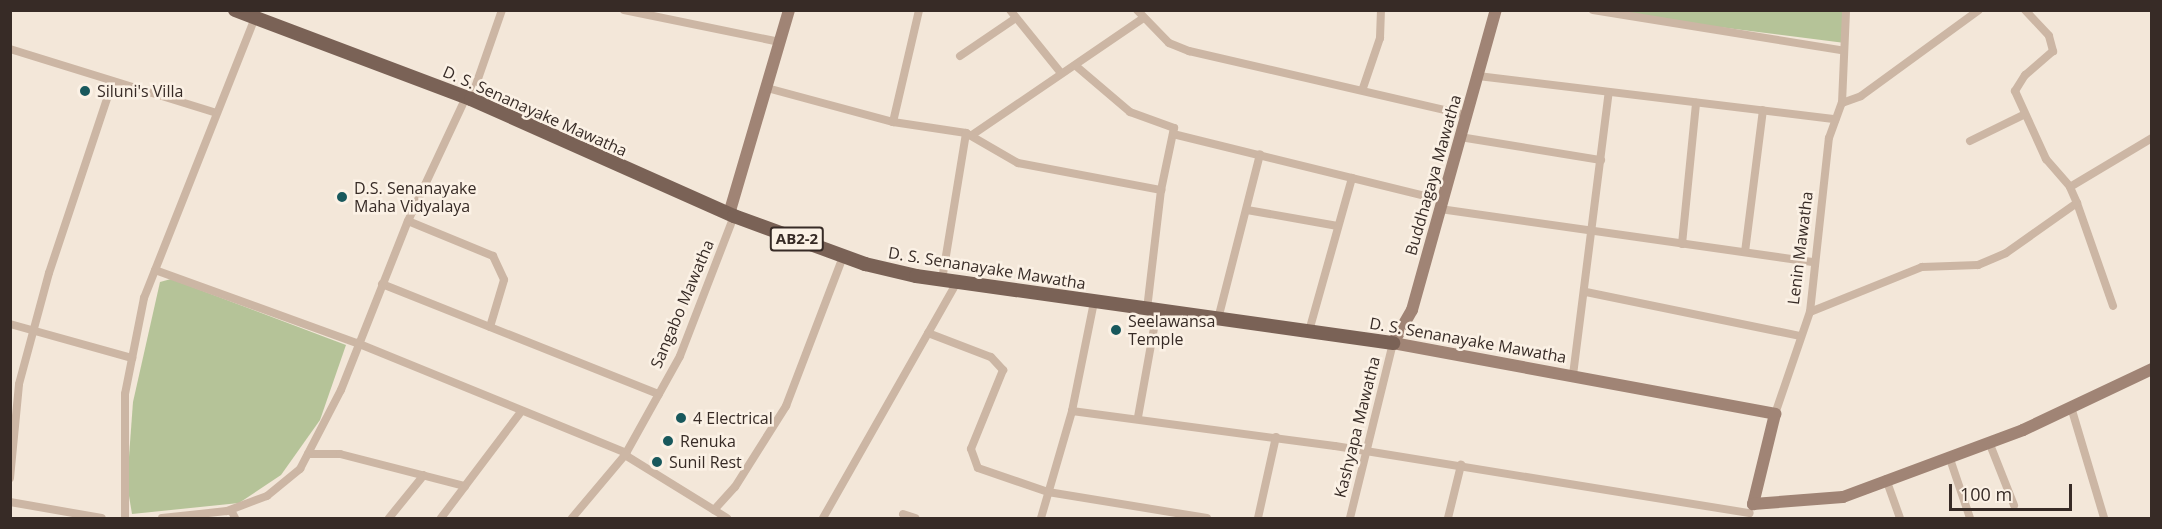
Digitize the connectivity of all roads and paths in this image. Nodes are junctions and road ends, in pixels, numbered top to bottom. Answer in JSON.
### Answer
{"nodes":[{"id":1,"x":235,"y":10,"type":"edge"},
{"id":2,"x":502,"y":10,"type":"edge"},
{"id":3,"x":624,"y":10,"type":"edge"},
{"id":4,"x":789,"y":10,"type":"edge"},
{"id":5,"x":919,"y":10,"type":"edge"},
{"id":6,"x":1137,"y":10,"type":"edge"},
{"id":7,"x":1381,"y":10,"type":"edge"},
{"id":8,"x":1496,"y":10,"type":"edge"},
{"id":9,"x":1593,"y":10,"type":"edge"},
{"id":10,"x":1846,"y":10,"type":"edge"},
{"id":11,"x":1979,"y":10,"type":"edge"},
{"id":12,"x":2025,"y":10,"type":"edge"},
{"id":13,"x":1011,"y":15,"type":"edge"},
{"id":14,"x":255,"y":18,"type":"junction"},
{"id":15,"x":1142,"y":19,"type":"junction"},
{"id":16,"x":780,"y":42,"type":"junction"},
{"id":17,"x":10,"y":49,"type":"edge"},
{"id":18,"x":1841,"y":50,"type":"junction"},
{"id":19,"x":960,"y":56,"type":"dead end"},
{"id":20,"x":1076,"y":66,"type":"junction"},
{"id":21,"x":1061,"y":73,"type":"junction"},
{"id":22,"x":1478,"y":76,"type":"junction"},
{"id":23,"x":112,"y":84,"type":"junction"},
{"id":24,"x":767,"y":88,"type":"junction"},
{"id":25,"x":1363,"y":88,"type":"junction"},
{"id":26,"x":1609,"y":92,"type":"junction"},
{"id":27,"x":469,"y":98,"type":"junction"},
{"id":28,"x":1696,"y":103,"type":"junction"},
{"id":29,"x":1842,"y":103,"type":"junction"},
{"id":30,"x":1763,"y":110,"type":"junction"},
{"id":31,"x":213,"y":112,"type":"junction"},
{"id":32,"x":1467,"y":115,"type":"junction"},
{"id":33,"x":2024,"y":115,"type":"junction"},
{"id":34,"x":1834,"y":119,"type":"junction"},
{"id":35,"x":893,"y":122,"type":"junction"},
{"id":36,"x":969,"y":134,"type":"junction"},
{"id":37,"x":1173,"y":134,"type":"junction"},
{"id":38,"x":1460,"y":137,"type":"junction"},
{"id":39,"x":2151,"y":138,"type":"edge"},
{"id":40,"x":1970,"y":141,"type":"dead end"},
{"id":41,"x":1260,"y":154,"type":"junction"},
{"id":42,"x":1601,"y":160,"type":"junction"},
{"id":43,"x":1352,"y":177,"type":"junction"},
{"id":44,"x":2070,"y":187,"type":"junction"},
{"id":45,"x":1161,"y":190,"type":"junction"},
{"id":46,"x":2077,"y":202,"type":"junction"},
{"id":47,"x":1441,"y":205,"type":"junction"},
{"id":48,"x":1247,"y":210,"type":"junction"},
{"id":49,"x":732,"y":215,"type":"junction"},
{"id":50,"x":408,"y":221,"type":"junction"},
{"id":51,"x":1338,"y":226,"type":"junction"},
{"id":52,"x":1594,"y":231,"type":"junction"},
{"id":53,"x":1682,"y":244,"type":"junction"},
{"id":54,"x":1745,"y":252,"type":"junction"},
{"id":55,"x":843,"y":257,"type":"junction"},
{"id":56,"x":1814,"y":262,"type":"junction"},
{"id":57,"x":155,"y":270,"type":"junction"},
{"id":58,"x":942,"y":280,"type":"junction"},
{"id":59,"x":957,"y":282,"type":"junction"},
{"id":60,"x":382,"y":284,"type":"junction"},
{"id":61,"x":1586,"y":292,"type":"junction"},
{"id":62,"x":1094,"y":302,"type":"junction"},
{"id":63,"x":2113,"y":306,"type":"dead end"},
{"id":64,"x":1152,"y":310,"type":"junction"},
{"id":65,"x":1809,"y":312,"type":"junction"},
{"id":66,"x":1218,"y":319,"type":"junction"},
{"id":67,"x":10,"y":324,"type":"edge"},
{"id":68,"x":490,"y":327,"type":"junction"},
{"id":69,"x":33,"y":330,"type":"junction"},
{"id":70,"x":1309,"y":332,"type":"junction"},
{"id":71,"x":928,"y":333,"type":"junction"},
{"id":72,"x":1800,"y":336,"type":"junction"},
{"id":73,"x":357,"y":343,"type":"junction"},
{"id":74,"x":1393,"y":343,"type":"junction"},
{"id":75,"x":132,"y":358,"type":"junction"},
{"id":76,"x":2151,"y":369,"type":"edge"},
{"id":77,"x":1573,"y":375,"type":"junction"},
{"id":78,"x":659,"y":393,"type":"junction"},
{"id":79,"x":2071,"y":407,"type":"junction"},
{"id":80,"x":1072,"y":411,"type":"junction"},
{"id":81,"x":520,"y":413,"type":"junction"},
{"id":82,"x":1775,"y":414,"type":"junction"},
{"id":83,"x":1138,"y":417,"type":"junction"},
{"id":84,"x":13,"y":423,"type":"edge"},
{"id":85,"x":1276,"y":437,"type":"junction"},
{"id":86,"x":1989,"y":442,"type":"junction"},
{"id":87,"x":1364,"y":453,"type":"junction"},
{"id":88,"x":308,"y":454,"type":"junction"},
{"id":89,"x":625,"y":454,"type":"junction"},
{"id":90,"x":1949,"y":456,"type":"junction"},
{"id":91,"x":1461,"y":465,"type":"junction"},
{"id":92,"x":424,"y":475,"type":"junction"},
{"id":93,"x":10,"y":478,"type":"edge"},
{"id":94,"x":1886,"y":479,"type":"junction"},
{"id":95,"x":465,"y":486,"type":"junction"},
{"id":96,"x":1048,"y":492,"type":"junction"},
{"id":97,"x":10,"y":502,"type":"edge"},
{"id":98,"x":2014,"y":505,"type":"dead end"},
{"id":99,"x":714,"y":510,"type":"junction"},
{"id":100,"x":1750,"y":512,"type":"edge"},
{"id":101,"x":233,"y":514,"type":"edge"},
{"id":102,"x":903,"y":514,"type":"dead end"},
{"id":103,"x":102,"y":519,"type":"edge"},
{"id":104,"x":125,"y":519,"type":"edge"},
{"id":105,"x":162,"y":519,"type":"edge"},
{"id":106,"x":389,"y":519,"type":"edge"},
{"id":107,"x":441,"y":519,"type":"edge"},
{"id":108,"x":572,"y":519,"type":"edge"},
{"id":109,"x":727,"y":519,"type":"edge"},
{"id":110,"x":823,"y":519,"type":"edge"},
{"id":111,"x":915,"y":519,"type":"edge"},
{"id":112,"x":1041,"y":519,"type":"edge"},
{"id":113,"x":1207,"y":519,"type":"edge"},
{"id":114,"x":1258,"y":519,"type":"edge"},
{"id":115,"x":1350,"y":519,"type":"edge"},
{"id":116,"x":1448,"y":519,"type":"edge"},
{"id":117,"x":1900,"y":519,"type":"edge"},
{"id":118,"x":1970,"y":519,"type":"edge"},
{"id":119,"x":2104,"y":519,"type":"edge"}],
"edges":[{"from":1,"to":14,"type":"main road","name":"D. S. Senanayake Mawatha","number":"AB2-2"},
{"from":2,"to":27,"type":"street"},
{"from":3,"to":16,"type":"street"},
{"from":4,"to":16,"type":"main road"},
{"from":5,"to":35,"type":"street"},
{"from":6,"to":15,"type":"street"},
{"from":7,"to":25,"type":"street"},
{"from":8,"to":22,"type":"main road","name":"Buddhagaya Mawatha"},
{"from":9,"to":18,"type":"street"},
{"from":10,"to":18,"type":"street","name":"Lenin Mawatha"},
{"from":11,"to":29,"type":"street"},
{"from":12,"to":33,"type":"street"},
{"from":13,"to":19,"type":"street"},
{"from":13,"to":21,"type":"street"},
{"from":14,"to":27,"type":"main road","name":"D. S. Senanayake Mawatha","number":"AB2-2"},
{"from":14,"to":31,"type":"street"},
{"from":15,"to":20,"type":"street"},
{"from":15,"to":25,"type":"street"},
{"from":16,"to":24,"type":"main road"},
{"from":17,"to":23,"type":"street"},
{"from":18,"to":29,"type":"street","name":"Lenin Mawatha"},
{"from":20,"to":21,"type":"street"},
{"from":20,"to":37,"type":"street"},
{"from":21,"to":36,"type":"street"},
{"from":22,"to":26,"type":"street"},
{"from":22,"to":32,"type":"main road","name":"Buddhagaya Mawatha"},
{"from":23,"to":31,"type":"street"},
{"from":23,"to":69,"type":"street"},
{"from":24,"to":35,"type":"street"},
{"from":24,"to":49,"type":"main road"},
{"from":25,"to":32,"type":"street"},
{"from":26,"to":28,"type":"street"},
{"from":26,"to":42,"type":"street"},
{"from":27,"to":49,"type":"main road","name":"D. S. Senanayake Mawatha","number":"AB2-2"},
{"from":27,"to":50,"type":"street"},
{"from":28,"to":30,"type":"street"},
{"from":28,"to":53,"type":"street"},
{"from":29,"to":34,"type":"street","name":"Lenin Mawatha"},
{"from":30,"to":34,"type":"street"},
{"from":30,"to":54,"type":"street"},
{"from":31,"to":57,"type":"street"},
{"from":32,"to":38,"type":"main road","name":"Buddhagaya Mawatha"},
{"from":33,"to":40,"type":"street"},
{"from":33,"to":44,"type":"street"},
{"from":34,"to":56,"type":"street","name":"Lenin Mawatha"},
{"from":35,"to":36,"type":"street"},
{"from":36,"to":45,"type":"street"},
{"from":36,"to":58,"type":"street"},
{"from":37,"to":41,"type":"street"},
{"from":37,"to":45,"type":"street"},
{"from":38,"to":42,"type":"street"},
{"from":38,"to":47,"type":"main road","name":"Buddhagaya Mawatha"},
{"from":39,"to":44,"type":"street"},
{"from":41,"to":43,"type":"street"},
{"from":41,"to":48,"type":"street"},
{"from":42,"to":52,"type":"street"},
{"from":43,"to":47,"type":"street"},
{"from":43,"to":51,"type":"street"},
{"from":44,"to":46,"type":"street"},
{"from":45,"to":64,"type":"street"},
{"from":46,"to":63,"type":"street"},
{"from":46,"to":65,"type":"street"},
{"from":47,"to":52,"type":"street"},
{"from":47,"to":74,"type":"main road","name":"Buddhagaya Mawatha"},
{"from":48,"to":51,"type":"street"},
{"from":48,"to":66,"type":"street"},
{"from":49,"to":55,"type":"main road","name":"D. S. Senanayake Mawatha","number":"AB2-2"},
{"from":49,"to":78,"type":"street","name":"Sangabo Mawatha"},
{"from":50,"to":60,"type":"street"},
{"from":50,"to":68,"type":"street"},
{"from":51,"to":70,"type":"street"},
{"from":52,"to":53,"type":"street"},
{"from":52,"to":61,"type":"street"},
{"from":53,"to":54,"type":"street"},
{"from":54,"to":56,"type":"street"},
{"from":55,"to":58,"type":"main road","name":"D. S. Senanayake Mawatha","number":"AB2-2"},
{"from":55,"to":99,"type":"street"},
{"from":56,"to":65,"type":"street","name":"Lenin Mawatha"},
{"from":57,"to":73,"type":"street"},
{"from":57,"to":75,"type":"street"},
{"from":58,"to":59,"type":"main road","name":"D. S. Senanayake Mawatha","number":"AB2-2"},
{"from":59,"to":62,"type":"main road","name":"D. S. Senanayake Mawatha","number":"AB2-2"},
{"from":59,"to":71,"type":"street"},
{"from":60,"to":68,"type":"street"},
{"from":60,"to":73,"type":"street"},
{"from":61,"to":72,"type":"street"},
{"from":61,"to":77,"type":"street"},
{"from":62,"to":64,"type":"main road","name":"D. S. Senanayake Mawatha","number":"AB2-2"},
{"from":62,"to":80,"type":"street"},
{"from":64,"to":66,"type":"main road","name":"D. S. Senanayake Mawatha","number":"AB2-2"},
{"from":64,"to":83,"type":"street"},
{"from":65,"to":72,"type":"street","name":"Lenin Mawatha"},
{"from":66,"to":70,"type":"main road","name":"D. S. Senanayake Mawatha","number":"AB2-2"},
{"from":67,"to":69,"type":"street"},
{"from":68,"to":78,"type":"street"},
{"from":69,"to":75,"type":"street"},
{"from":69,"to":84,"type":"street"},
{"from":70,"to":74,"type":"main road","name":"D. S. Senanayake Mawatha","number":"AB2-2"},
{"from":71,"to":96,"type":"street"},
{"from":71,"to":110,"type":"street"},
{"from":72,"to":82,"type":"street","name":"Lenin Mawatha"},
{"from":73,"to":81,"type":"street"},
{"from":73,"to":88,"type":"street"},
{"from":74,"to":77,"type":"main road","name":"D. S. Senanayake Mawatha"},
{"from":74,"to":87,"type":"street","name":"Kashyapa Mawatha"},
{"from":75,"to":104,"type":"street"},
{"from":76,"to":79,"type":"main road"},
{"from":77,"to":82,"type":"main road","name":"D. S. Senanayake Mawatha"},
{"from":78,"to":89,"type":"street","name":"Sangabo Mawatha"},
{"from":79,"to":86,"type":"main road"},
{"from":79,"to":119,"type":"street"},
{"from":80,"to":83,"type":"street"},
{"from":80,"to":96,"type":"street"},
{"from":81,"to":89,"type":"street"},
{"from":81,"to":95,"type":"street"},
{"from":82,"to":100,"type":"main road","name":"Lenin Mawatha"},
{"from":83,"to":85,"type":"street"},
{"from":84,"to":93,"type":"street"},
{"from":85,"to":87,"type":"street"},
{"from":85,"to":114,"type":"street"},
{"from":86,"to":90,"type":"main road"},
{"from":86,"to":98,"type":"street"},
{"from":87,"to":91,"type":"street"},
{"from":87,"to":115,"type":"street","name":"Kashyapa Mawatha"},
{"from":88,"to":92,"type":"street"},
{"from":88,"to":101,"type":"street"},
{"from":89,"to":99,"type":"street"},
{"from":89,"to":108,"type":"street","name":"Sangabo Mawatha"},
{"from":90,"to":94,"type":"main road"},
{"from":90,"to":118,"type":"street"},
{"from":91,"to":100,"type":"street"},
{"from":91,"to":116,"type":"street"},
{"from":92,"to":95,"type":"street"},
{"from":92,"to":106,"type":"street"},
{"from":94,"to":100,"type":"main road"},
{"from":94,"to":117,"type":"street"},
{"from":95,"to":107,"type":"street"},
{"from":96,"to":112,"type":"street"},
{"from":96,"to":113,"type":"street"},
{"from":97,"to":103,"type":"street"},
{"from":99,"to":109,"type":"street"},
{"from":101,"to":105,"type":"street"},
{"from":102,"to":111,"type":"street"}]}
